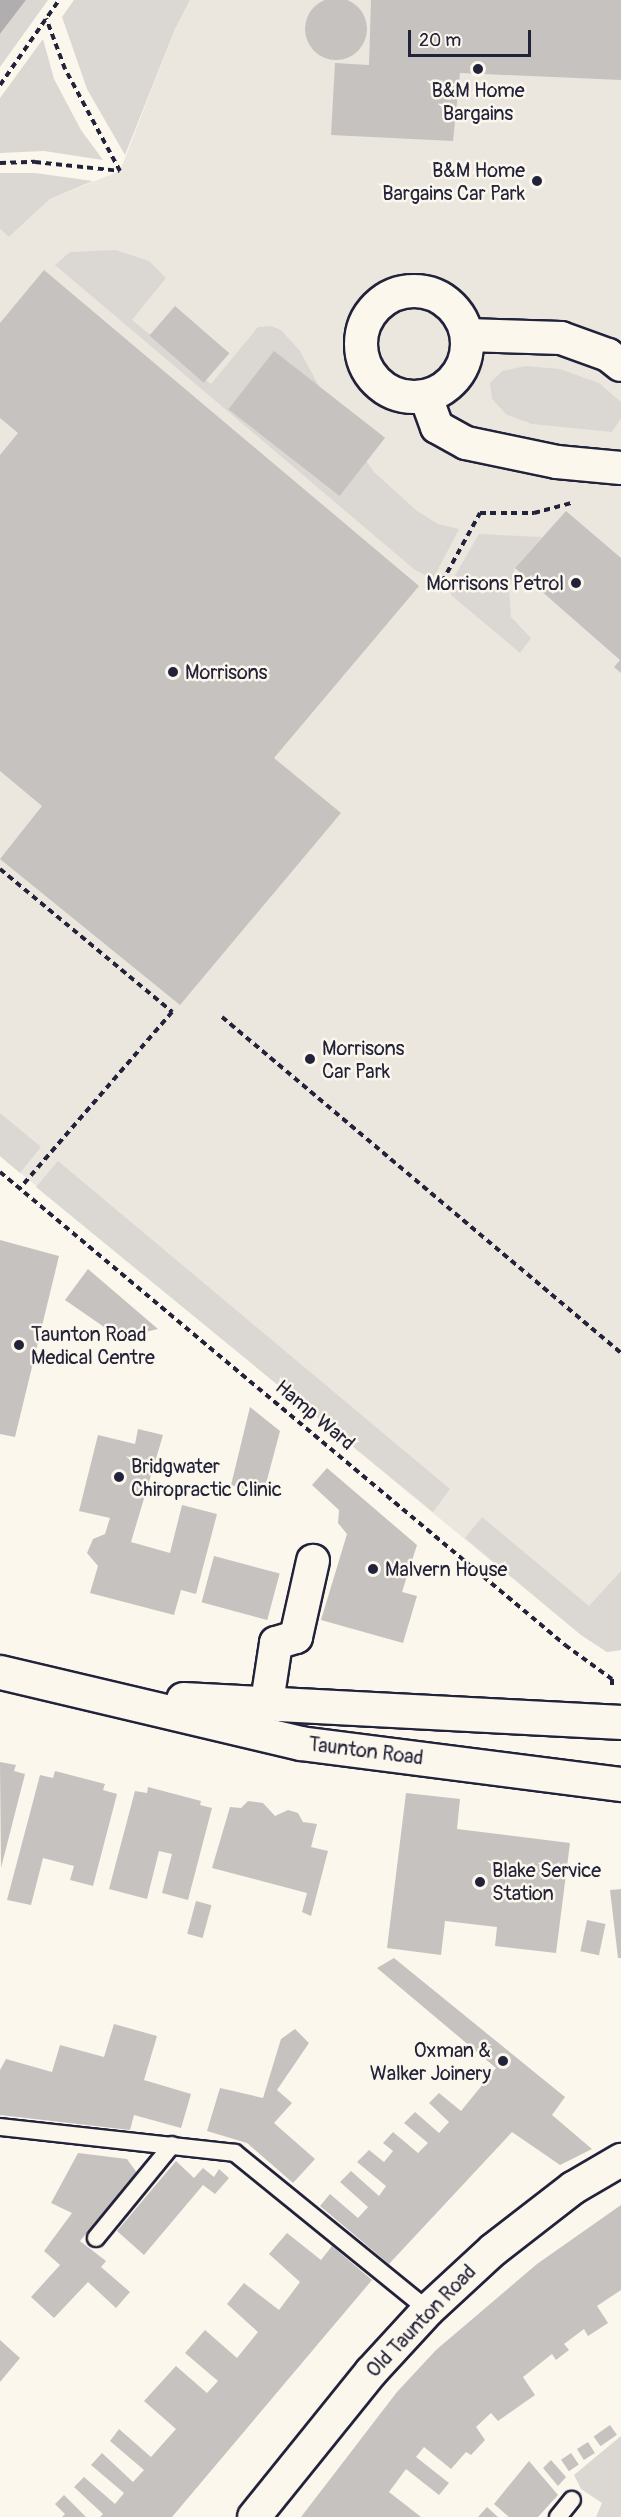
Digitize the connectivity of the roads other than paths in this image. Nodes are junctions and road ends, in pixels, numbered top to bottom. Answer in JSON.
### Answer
{"nodes":[{"id":1,"x":467,"y":335,"type":"junction"},
{"id":2,"x":621,"y":365,"type":"edge"},
{"id":3,"x":426,"y":397,"type":"junction"},
{"id":4,"x":612,"y":466,"type":"edge"},
{"id":5,"x":313,"y":1561,"type":"dead end"},
{"id":6,"x":0,"y":1672,"type":"edge"},
{"id":7,"x":115,"y":1696,"type":"junction"},
{"id":8,"x":267,"y":1702,"type":"junction"},
{"id":9,"x":621,"y":1722,"type":"edge"},
{"id":10,"x":621,"y":1784,"type":"edge"},
{"id":11,"x":0,"y":2127,"type":"edge"},
{"id":12,"x":172,"y":2145,"type":"junction"},
{"id":13,"x":621,"y":2160,"type":"edge"},
{"id":14,"x":96,"y":2238,"type":"dead end"},
{"id":15,"x":428,"y":2310,"type":"junction"},
{"id":16,"x":572,"y":2500,"type":"dead end"},
{"id":17,"x":254,"y":2517,"type":"edge"},
{"id":18,"x":558,"y":2517,"type":"edge"}],
"edges":[{"from":1,"to":2,"type":"street"},
{"from":1,"to":3,"type":"street"},
{"from":1,"to":3,"type":"street"},
{"from":3,"to":4,"type":"street"},
{"from":5,"to":8,"type":"street"},
{"from":6,"to":7,"type":"main road","name":"Taunton Road"},
{"from":7,"to":8,"type":"main road","name":"Taunton Road"},
{"from":7,"to":10,"type":"main road","name":"Taunton Road"},
{"from":8,"to":9,"type":"main road","name":"Taunton Road"},
{"from":11,"to":12,"type":"lane"},
{"from":12,"to":14,"type":"lane"},
{"from":12,"to":15,"type":"lane"},
{"from":13,"to":15,"type":"street","name":"Old Taunton Road"},
{"from":15,"to":17,"type":"street","name":"Old Taunton Road"},
{"from":16,"to":18,"type":"lane"}]}
